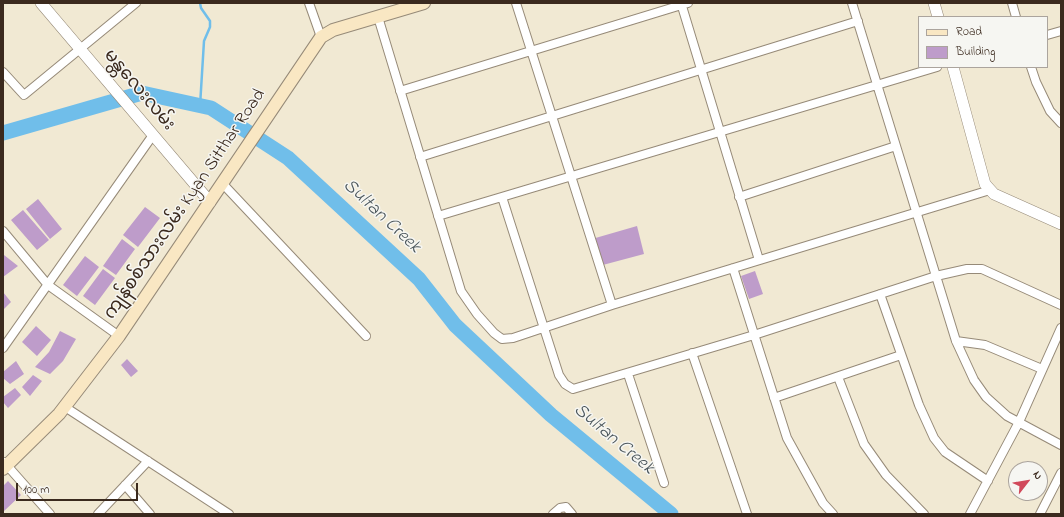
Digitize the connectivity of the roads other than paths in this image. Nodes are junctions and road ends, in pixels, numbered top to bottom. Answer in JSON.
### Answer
{"nodes":[{"id":1,"x":41,"y":3,"type":"edge"},
{"id":2,"x":136,"y":3,"type":"edge"},
{"id":3,"x":309,"y":3,"type":"edge"},
{"id":4,"x":424,"y":3,"type":"edge"},
{"id":5,"x":516,"y":3,"type":"edge"},
{"id":6,"x":852,"y":3,"type":"edge"},
{"id":7,"x":934,"y":3,"type":"edge"},
{"id":8,"x":1012,"y":3,"type":"edge"},
{"id":9,"x":683,"y":4,"type":"edge"},
{"id":10,"x":938,"y":16,"type":"edge"},
{"id":11,"x":1016,"y":16,"type":"edge"},
{"id":12,"x":378,"y":17,"type":"junction"},
{"id":13,"x":858,"y":21,"type":"junction"},
{"id":14,"x":1061,"y":31,"type":"edge"},
{"id":15,"x":1048,"y":35,"type":"edge"},
{"id":16,"x":321,"y":37,"type":"junction"},
{"id":17,"x":80,"y":48,"type":"junction"},
{"id":18,"x":531,"y":51,"type":"junction"},
{"id":19,"x":934,"y":68,"type":"edge"},
{"id":20,"x":953,"y":68,"type":"edge"},
{"id":21,"x":1032,"y":68,"type":"edge"},
{"id":22,"x":701,"y":70,"type":"junction"},
{"id":23,"x":3,"y":72,"type":"edge"},
{"id":24,"x":878,"y":85,"type":"junction"},
{"id":25,"x":400,"y":91,"type":"junction"},
{"id":26,"x":552,"y":116,"type":"junction"},
{"id":27,"x":1061,"y":123,"type":"edge"},
{"id":28,"x":720,"y":132,"type":"junction"},
{"id":29,"x":154,"y":135,"type":"junction"},
{"id":30,"x":896,"y":146,"type":"junction"},
{"id":31,"x":420,"y":157,"type":"junction"},
{"id":32,"x":571,"y":176,"type":"junction"},
{"id":33,"x":222,"y":183,"type":"junction"},
{"id":34,"x":990,"y":190,"type":"junction"},
{"id":35,"x":502,"y":197,"type":"junction"},
{"id":36,"x":739,"y":197,"type":"junction"},
{"id":37,"x":210,"y":202,"type":"junction"},
{"id":38,"x":917,"y":213,"type":"junction"},
{"id":39,"x":438,"y":216,"type":"junction"},
{"id":40,"x":1061,"y":224,"type":"edge"},
{"id":41,"x":3,"y":231,"type":"edge"},
{"id":42,"x":759,"y":260,"type":"junction"},
{"id":43,"x":733,"y":268,"type":"junction"},
{"id":44,"x":936,"y":276,"type":"junction"},
{"id":45,"x":48,"y":285,"type":"junction"},
{"id":46,"x":880,"y":294,"type":"junction"},
{"id":47,"x":1061,"y":304,"type":"edge"},
{"id":48,"x":612,"y":305,"type":"junction"},
{"id":49,"x":544,"y":327,"type":"junction"},
{"id":50,"x":1061,"y":328,"type":"edge"},
{"id":51,"x":754,"y":335,"type":"junction"},
{"id":52,"x":119,"y":336,"type":"junction"},
{"id":53,"x":366,"y":336,"type":"dead end"},
{"id":54,"x":956,"y":340,"type":"junction"},
{"id":55,"x":3,"y":348,"type":"edge"},
{"id":56,"x":692,"y":353,"type":"junction"},
{"id":57,"x":901,"y":355,"type":"junction"},
{"id":58,"x":1042,"y":369,"type":"junction"},
{"id":59,"x":628,"y":374,"type":"junction"},
{"id":60,"x":838,"y":377,"type":"junction"},
{"id":61,"x":774,"y":398,"type":"junction"},
{"id":62,"x":65,"y":406,"type":"junction"},
{"id":63,"x":1019,"y":422,"type":"junction"},
{"id":64,"x":1061,"y":445,"type":"edge"},
{"id":65,"x":148,"y":461,"type":"junction"},
{"id":66,"x":4,"y":465,"type":"edge"},
{"id":67,"x":1061,"y":473,"type":"edge"},
{"id":68,"x":988,"y":481,"type":"junction"},
{"id":69,"x":664,"y":483,"type":"dead end"},
{"id":70,"x":125,"y":485,"type":"junction"},
{"id":71,"x":50,"y":514,"type":"edge"},
{"id":72,"x":98,"y":514,"type":"edge"},
{"id":73,"x":150,"y":514,"type":"edge"},
{"id":74,"x":229,"y":514,"type":"edge"},
{"id":75,"x":553,"y":514,"type":"edge"},
{"id":76,"x":572,"y":514,"type":"edge"},
{"id":77,"x":747,"y":514,"type":"edge"},
{"id":78,"x":833,"y":514,"type":"edge"},
{"id":79,"x":924,"y":514,"type":"edge"},
{"id":80,"x":970,"y":514,"type":"edge"},
{"id":81,"x":1040,"y":514,"type":"edge"}],
"edges":[{"from":1,"to":17,"type":"street","name":"မန္တလေးလမ်း"},
{"from":2,"to":17,"type":"street"},
{"from":3,"to":16,"type":"street"},
{"from":4,"to":12,"type":"main road","name":"ကျန်စစ်သားလမ်း Kyan Sitthar Road"},
{"from":5,"to":18,"type":"street"},
{"from":6,"to":13,"type":"street"},
{"from":7,"to":10,"type":"street"},
{"from":8,"to":11,"type":"street"},
{"from":9,"to":18,"type":"street"},
{"from":9,"to":22,"type":"street"},
{"from":12,"to":16,"type":"main road","name":"ကျန်စစ်သားလမ်း Kyan Sitthar Road"},
{"from":12,"to":25,"type":"street"},
{"from":13,"to":22,"type":"street"},
{"from":13,"to":24,"type":"street"},
{"from":14,"to":15,"type":"street"},
{"from":16,"to":33,"type":"main road","name":"ကျန်စစ်သားလမ်း Kyan Sitthar Road"},
{"from":17,"to":23,"type":"street"},
{"from":17,"to":29,"type":"street","name":"မန္တလေးလမ်း"},
{"from":18,"to":25,"type":"street"},
{"from":18,"to":26,"type":"street"},
{"from":19,"to":24,"type":"street"},
{"from":20,"to":34,"type":"street"},
{"from":21,"to":27,"type":"street"},
{"from":22,"to":26,"type":"street"},
{"from":22,"to":28,"type":"street"},
{"from":24,"to":28,"type":"street"},
{"from":24,"to":30,"type":"street"},
{"from":25,"to":31,"type":"street"},
{"from":26,"to":31,"type":"street"},
{"from":26,"to":32,"type":"street"},
{"from":28,"to":32,"type":"street"},
{"from":28,"to":36,"type":"street"},
{"from":29,"to":37,"type":"street","name":"မန္တလေးလမ်း"},
{"from":29,"to":45,"type":"street"},
{"from":30,"to":36,"type":"street"},
{"from":30,"to":38,"type":"street"},
{"from":31,"to":39,"type":"street"},
{"from":32,"to":35,"type":"street"},
{"from":32,"to":48,"type":"street"},
{"from":33,"to":37,"type":"main road","name":"ကျန်စစ်သားလမ်း Kyan Sitthar Road"},
{"from":33,"to":53,"type":"street"},
{"from":34,"to":38,"type":"street"},
{"from":34,"to":40,"type":"street"},
{"from":35,"to":39,"type":"street"},
{"from":35,"to":49,"type":"street"},
{"from":36,"to":42,"type":"street"},
{"from":37,"to":52,"type":"main road","name":"ကျန်စစ်သားလမ်း Kyan Sitthar Road"},
{"from":38,"to":42,"type":"street"},
{"from":38,"to":44,"type":"street"},
{"from":39,"to":49,"type":"street"},
{"from":41,"to":45,"type":"street"},
{"from":42,"to":43,"type":"street"},
{"from":43,"to":48,"type":"street"},
{"from":43,"to":51,"type":"street"},
{"from":44,"to":46,"type":"street"},
{"from":44,"to":47,"type":"street"},
{"from":44,"to":54,"type":"street"},
{"from":45,"to":52,"type":"street"},
{"from":45,"to":55,"type":"street"},
{"from":46,"to":51,"type":"street"},
{"from":46,"to":57,"type":"street"},
{"from":48,"to":49,"type":"street"},
{"from":49,"to":59,"type":"street"},
{"from":50,"to":58,"type":"street"},
{"from":51,"to":56,"type":"street"},
{"from":51,"to":61,"type":"street"},
{"from":52,"to":62,"type":"main road","name":"ကျန်စစ်သားလမ်း Kyan Sitthar Road"},
{"from":54,"to":58,"type":"street"},
{"from":54,"to":63,"type":"street"},
{"from":56,"to":59,"type":"street"},
{"from":56,"to":77,"type":"street"},
{"from":57,"to":60,"type":"street"},
{"from":57,"to":68,"type":"street"},
{"from":58,"to":63,"type":"street"},
{"from":59,"to":69,"type":"street"},
{"from":60,"to":61,"type":"street"},
{"from":60,"to":79,"type":"street"},
{"from":61,"to":78,"type":"street"},
{"from":62,"to":65,"type":"street"},
{"from":62,"to":66,"type":"main road","name":"ကျန်စစ်သားလမ်း Kyan Sitthar Road"},
{"from":63,"to":64,"type":"street"},
{"from":63,"to":68,"type":"street"},
{"from":65,"to":70,"type":"street"},
{"from":65,"to":74,"type":"street"},
{"from":66,"to":71,"type":"street"},
{"from":67,"to":81,"type":"street"},
{"from":68,"to":80,"type":"street"},
{"from":70,"to":72,"type":"street"},
{"from":70,"to":73,"type":"street"},
{"from":75,"to":76,"type":"street"}]}
